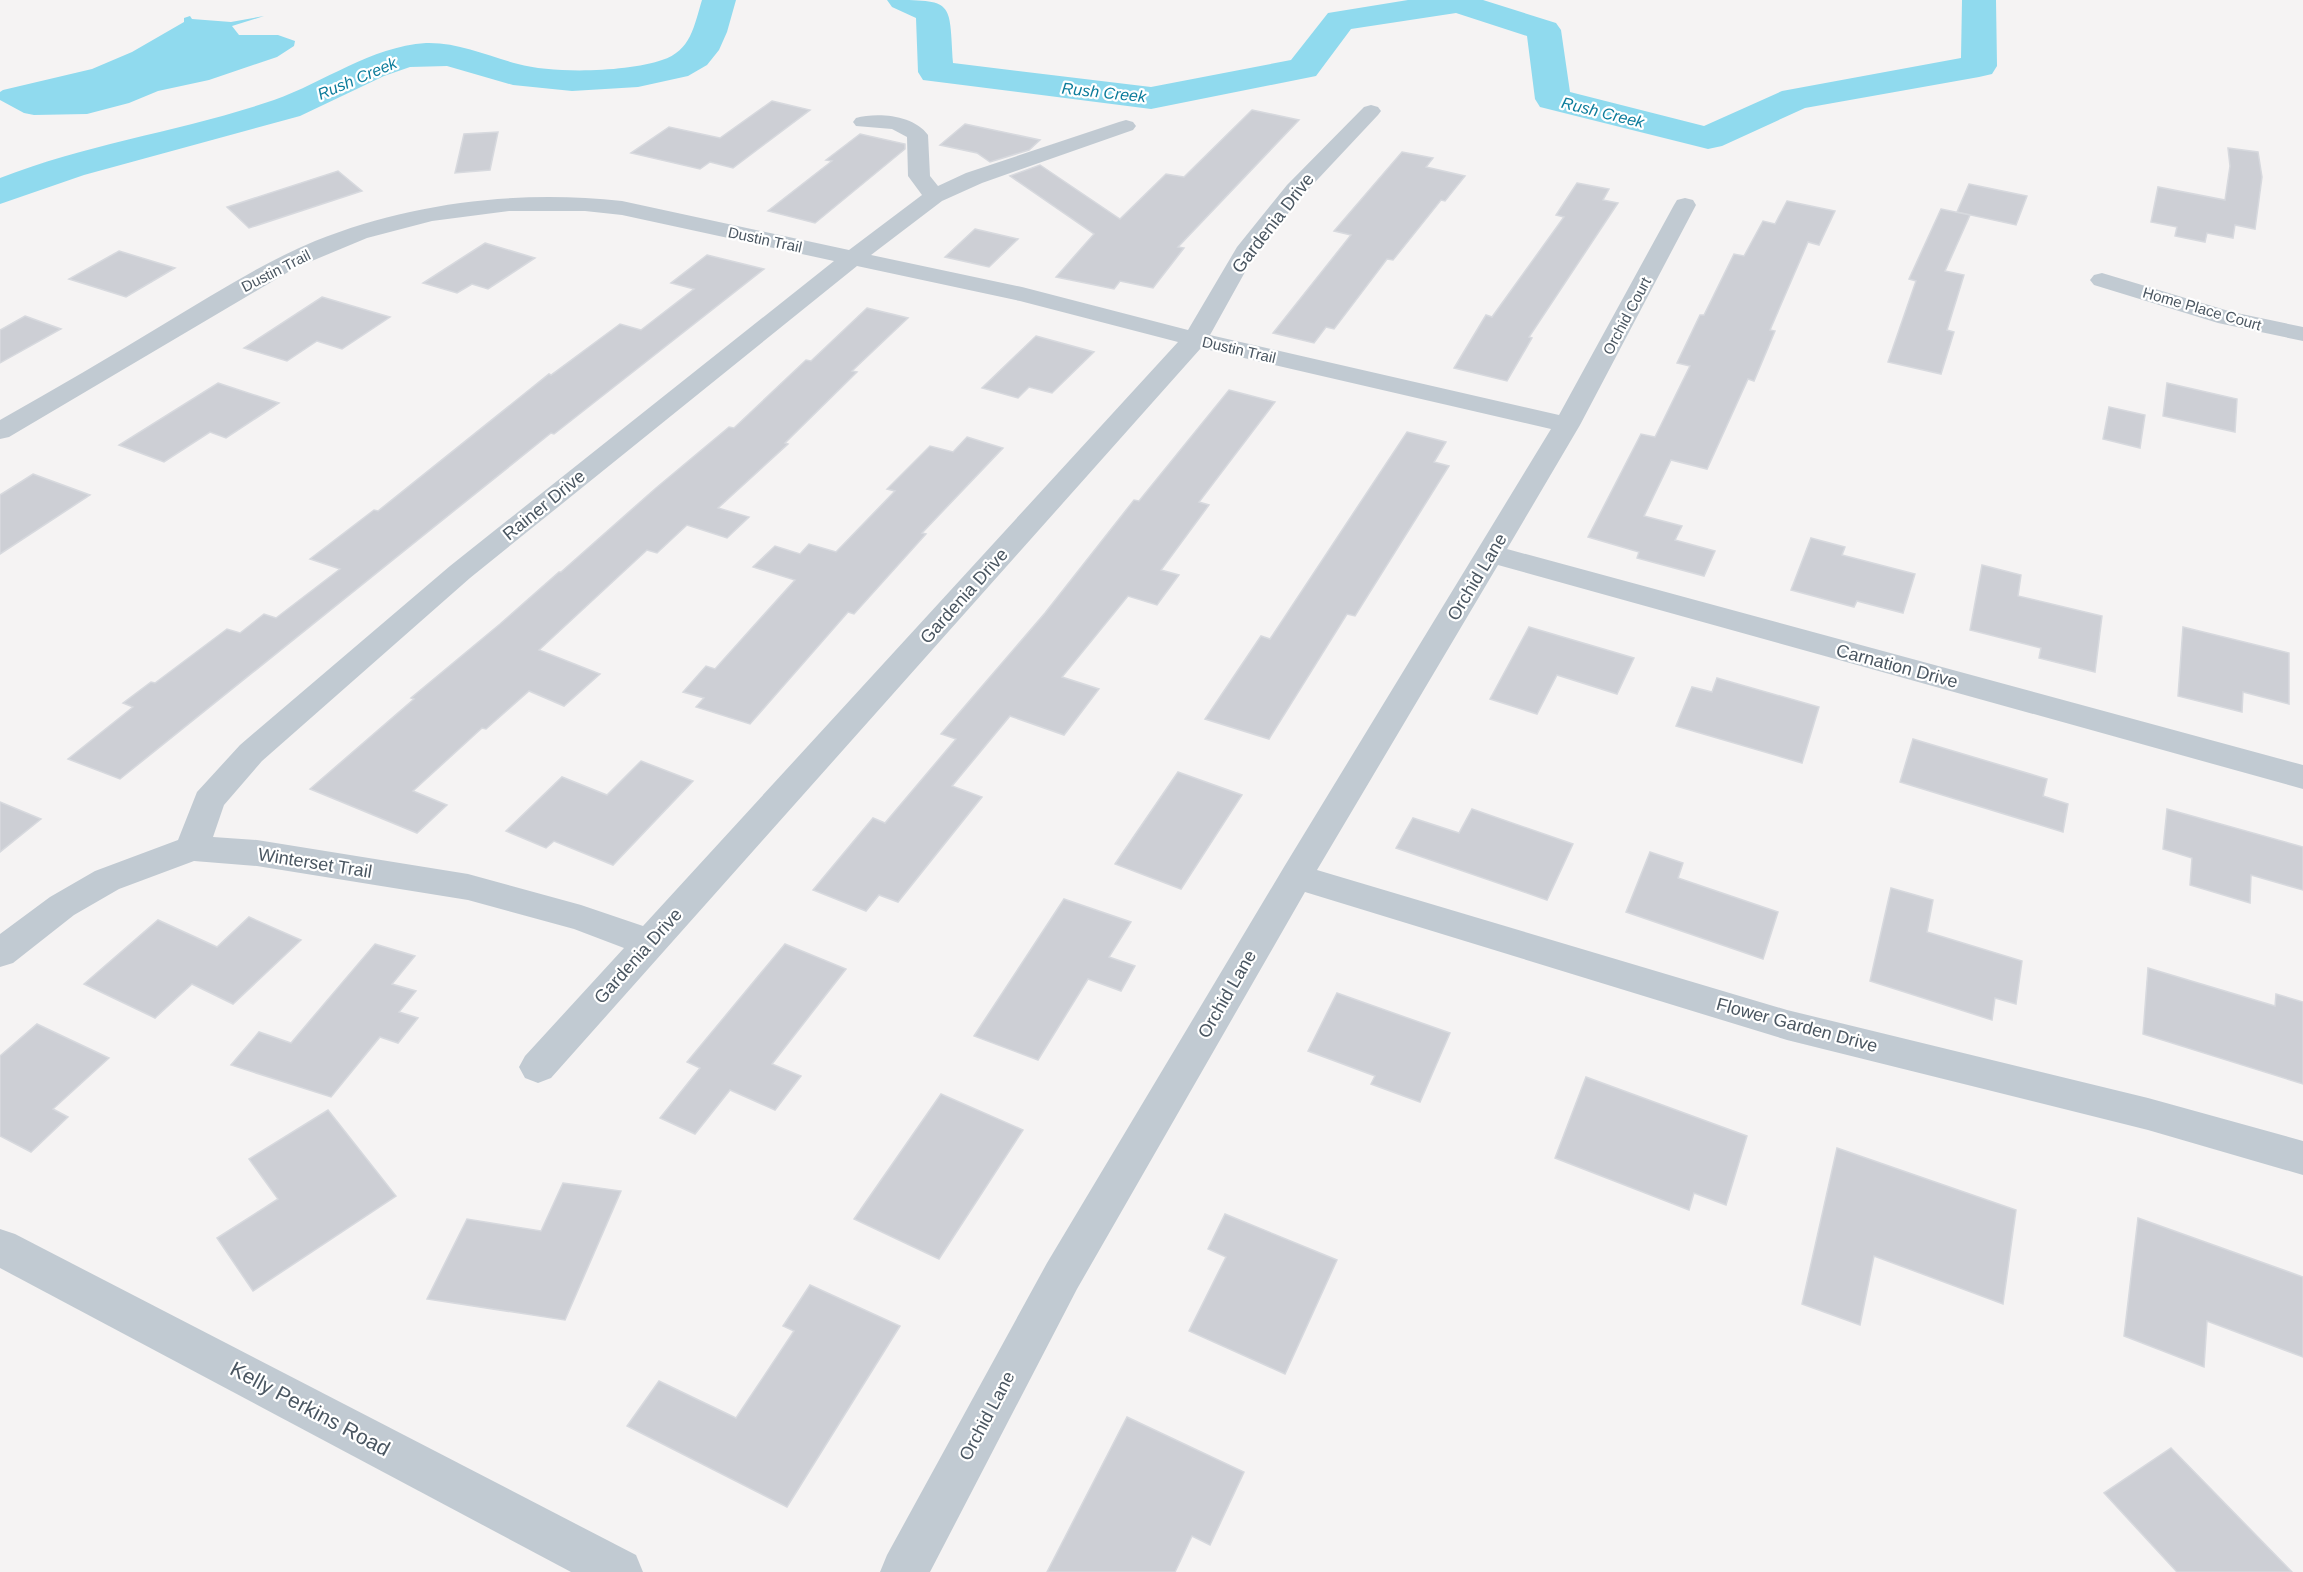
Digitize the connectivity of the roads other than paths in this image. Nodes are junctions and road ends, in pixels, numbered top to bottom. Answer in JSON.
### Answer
{"nodes":[{"id":1,"x":1371,"y":111,"type":"dead end"},
{"id":2,"x":863,"y":122,"type":"dead end"},
{"id":3,"x":1126,"y":126,"type":"dead end"},
{"id":4,"x":934,"y":196,"type":"junction"},
{"id":5,"x":1685,"y":205,"type":"dead end"},
{"id":6,"x":851,"y":259,"type":"junction"},
{"id":7,"x":2102,"y":280,"type":"dead end"},
{"id":8,"x":2303,"y":334,"type":"edge"},
{"id":9,"x":1195,"y":339,"type":"junction"},
{"id":10,"x":1567,"y":425,"type":"junction"},
{"id":11,"x":0,"y":431,"type":"edge"},
{"id":12,"x":1491,"y":554,"type":"junction"},
{"id":13,"x":2303,"y":777,"type":"edge"},
{"id":14,"x":192,"y":848,"type":"junction"},
{"id":15,"x":1296,"y":876,"type":"junction"},
{"id":16,"x":650,"y":943,"type":"junction"},
{"id":17,"x":0,"y":953,"type":"edge"},
{"id":18,"x":538,"y":1067,"type":"dead end"},
{"id":19,"x":2303,"y":1158,"type":"edge"},
{"id":20,"x":0,"y":1247,"type":"edge"},
{"id":21,"x":620,"y":1572,"type":"edge"},
{"id":22,"x":904,"y":1572,"type":"edge"}],
"edges":[{"from":1,"to":9,"type":"street","name":"Gardenia Drive"},
{"from":2,"to":4,"type":"street"},
{"from":3,"to":4,"type":"street","name":"Rainer Drive"},
{"from":4,"to":6,"type":"street","name":"Rainer Drive"},
{"from":5,"to":10,"type":"street","name":"Orchid Court"},
{"from":6,"to":9,"type":"street","name":"Dustin Trail"},
{"from":6,"to":11,"type":"street","name":"Dustin Trail"},
{"from":6,"to":14,"type":"street","name":"Rainer Drive"},
{"from":7,"to":8,"type":"street","name":"Home Place Court"},
{"from":9,"to":10,"type":"street","name":"Dustin Trail"},
{"from":9,"to":16,"type":"street","name":"Gardenia Drive"},
{"from":10,"to":12,"type":"street","name":"Orchid Lane"},
{"from":12,"to":13,"type":"street","name":"Carnation Drive"},
{"from":12,"to":15,"type":"street","name":"Orchid Lane"},
{"from":14,"to":16,"type":"street","name":"Winterset Trail"},
{"from":14,"to":17,"type":"street","name":"Winterset Trail"},
{"from":15,"to":19,"type":"street","name":"Flower Garden Drive"},
{"from":15,"to":22,"type":"street","name":"Orchid Lane"},
{"from":16,"to":18,"type":"street","name":"Gardenia Drive"},
{"from":20,"to":21,"type":"street","name":"Kelly Perkins Road"}]}
